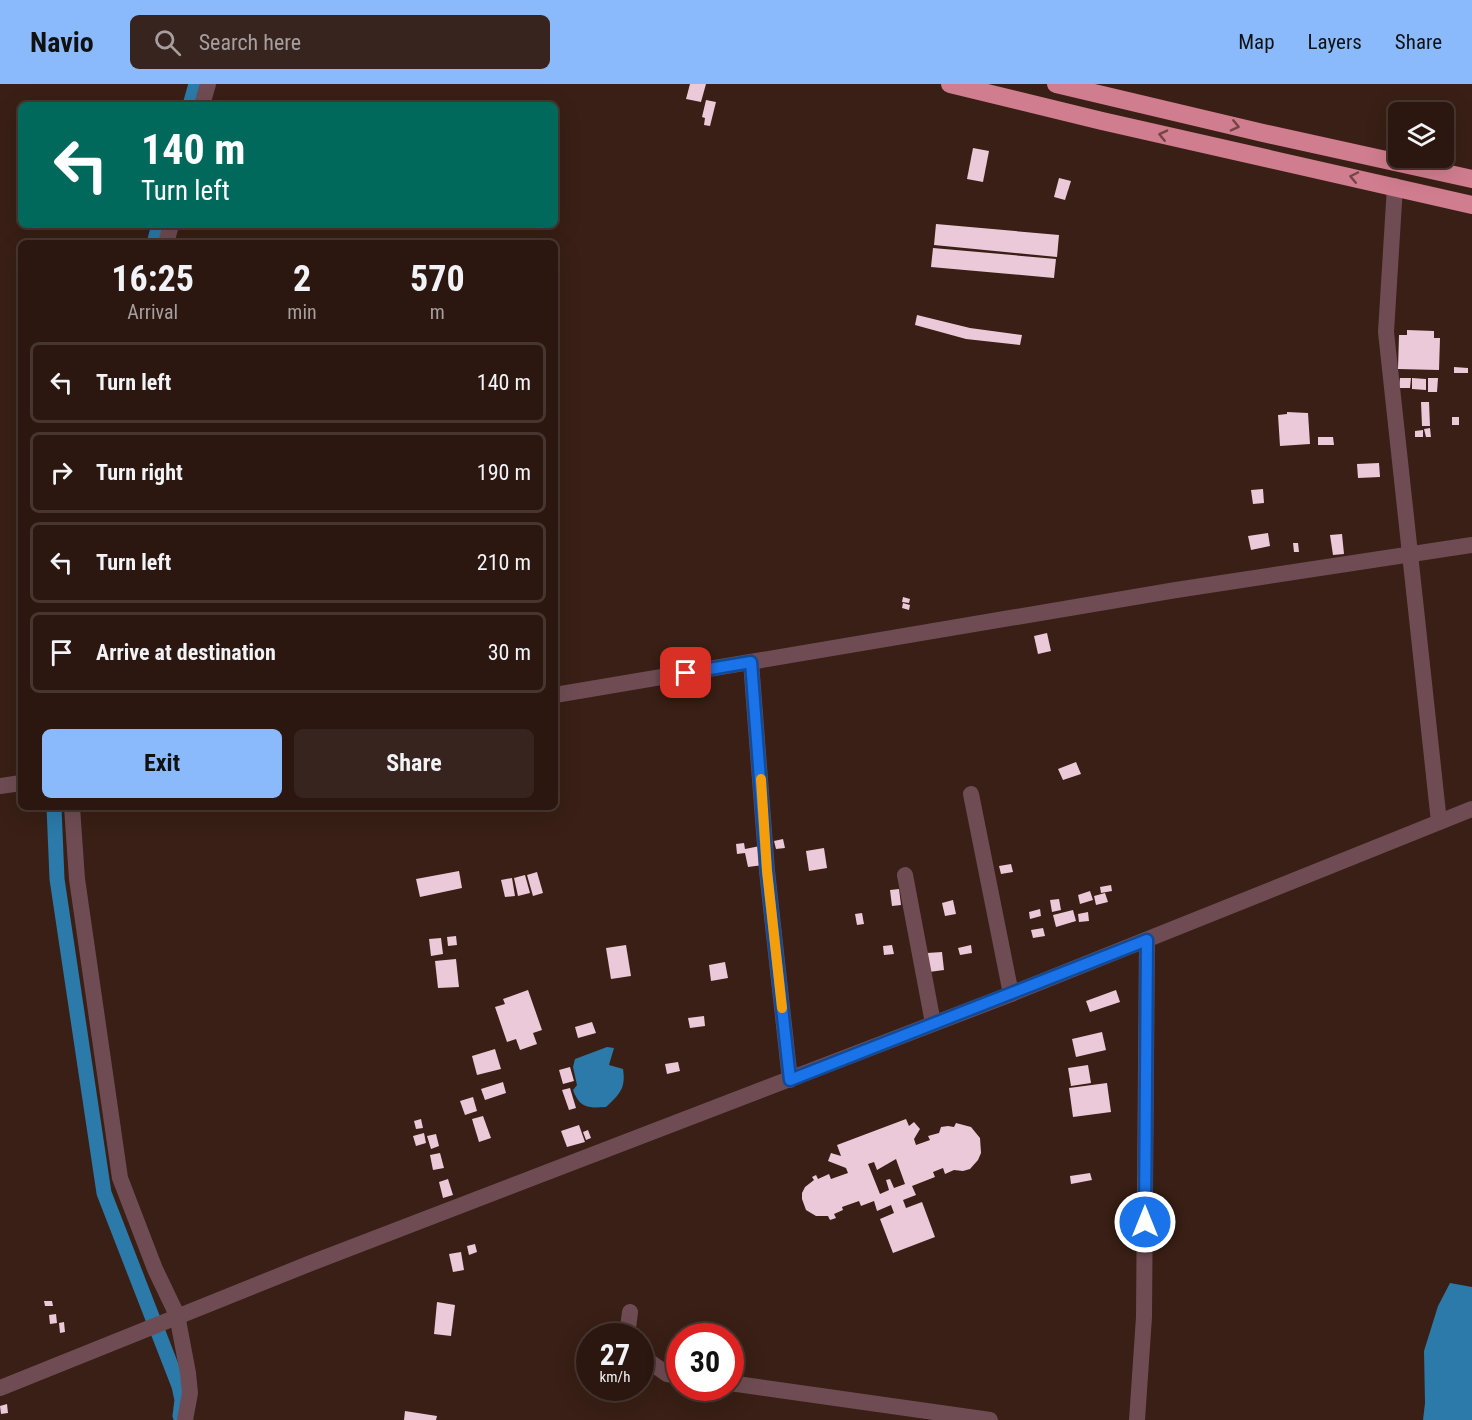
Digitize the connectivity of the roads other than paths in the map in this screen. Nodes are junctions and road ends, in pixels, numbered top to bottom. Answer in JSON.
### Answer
{"nodes":[{"id":1,"x":208,"y":84,"type":"edge"},
{"id":2,"x":950,"y":84,"type":"edge"},
{"id":3,"x":1056,"y":84,"type":"edge"},
{"id":4,"x":203,"y":102,"type":"edge"},
{"id":5,"x":1472,"y":179,"type":"edge"},
{"id":6,"x":1395,"y":186,"type":"junction"},
{"id":7,"x":1472,"y":205,"type":"edge"},
{"id":8,"x":1472,"y":545,"type":"edge"},
{"id":9,"x":1409,"y":553,"type":"junction"},
{"id":10,"x":751,"y":662,"type":"junction"},
{"id":11,"x":558,"y":694,"type":"edge"},
{"id":12,"x":18,"y":783,"type":"edge"},
{"id":13,"x":0,"y":786,"type":"edge"},
{"id":14,"x":971,"y":794,"type":"dead end"},
{"id":15,"x":1472,"y":809,"type":"edge"},
{"id":16,"x":72,"y":810,"type":"edge"},
{"id":17,"x":1438,"y":822,"type":"junction"},
{"id":18,"x":906,"y":875,"type":"dead end"},
{"id":19,"x":1147,"y":940,"type":"junction"},
{"id":20,"x":1011,"y":994,"type":"junction"},
{"id":21,"x":933,"y":1023,"type":"junction"},
{"id":22,"x":790,"y":1080,"type":"junction"},
{"id":23,"x":630,"y":1312,"type":"dead end"},
{"id":24,"x":164,"y":1320,"type":"junction"},
{"id":25,"x":629,"y":1323,"type":"edge"},
{"id":26,"x":744,"y":1385,"type":"edge"},
{"id":27,"x":0,"y":1388,"type":"edge"},
{"id":28,"x":185,"y":1420,"type":"edge"},
{"id":29,"x":990,"y":1420,"type":"edge"},
{"id":30,"x":1137,"y":1420,"type":"edge"}],
"edges":[{"from":1,"to":4,"type":"street"},
{"from":6,"to":2,"type":"highway","one_way":true},
{"from":3,"to":5,"type":"highway","one_way":true},
{"from":6,"to":7,"type":"highway"},
{"from":6,"to":9,"type":"street"},
{"from":8,"to":9,"type":"street"},
{"from":9,"to":10,"type":"street"},
{"from":9,"to":17,"type":"street"},
{"from":10,"to":11,"type":"street"},
{"from":10,"to":22,"type":"street"},
{"from":12,"to":13,"type":"street"},
{"from":14,"to":20,"type":"street"},
{"from":15,"to":17,"type":"street"},
{"from":16,"to":24,"type":"street"},
{"from":17,"to":19,"type":"street"},
{"from":18,"to":21,"type":"street"},
{"from":19,"to":20,"type":"street"},
{"from":19,"to":30,"type":"street"},
{"from":20,"to":21,"type":"street"},
{"from":21,"to":22,"type":"street"},
{"from":22,"to":24,"type":"street"},
{"from":23,"to":25,"type":"street"},
{"from":24,"to":27,"type":"street"},
{"from":24,"to":28,"type":"street"},
{"from":26,"to":29,"type":"street"}]}
